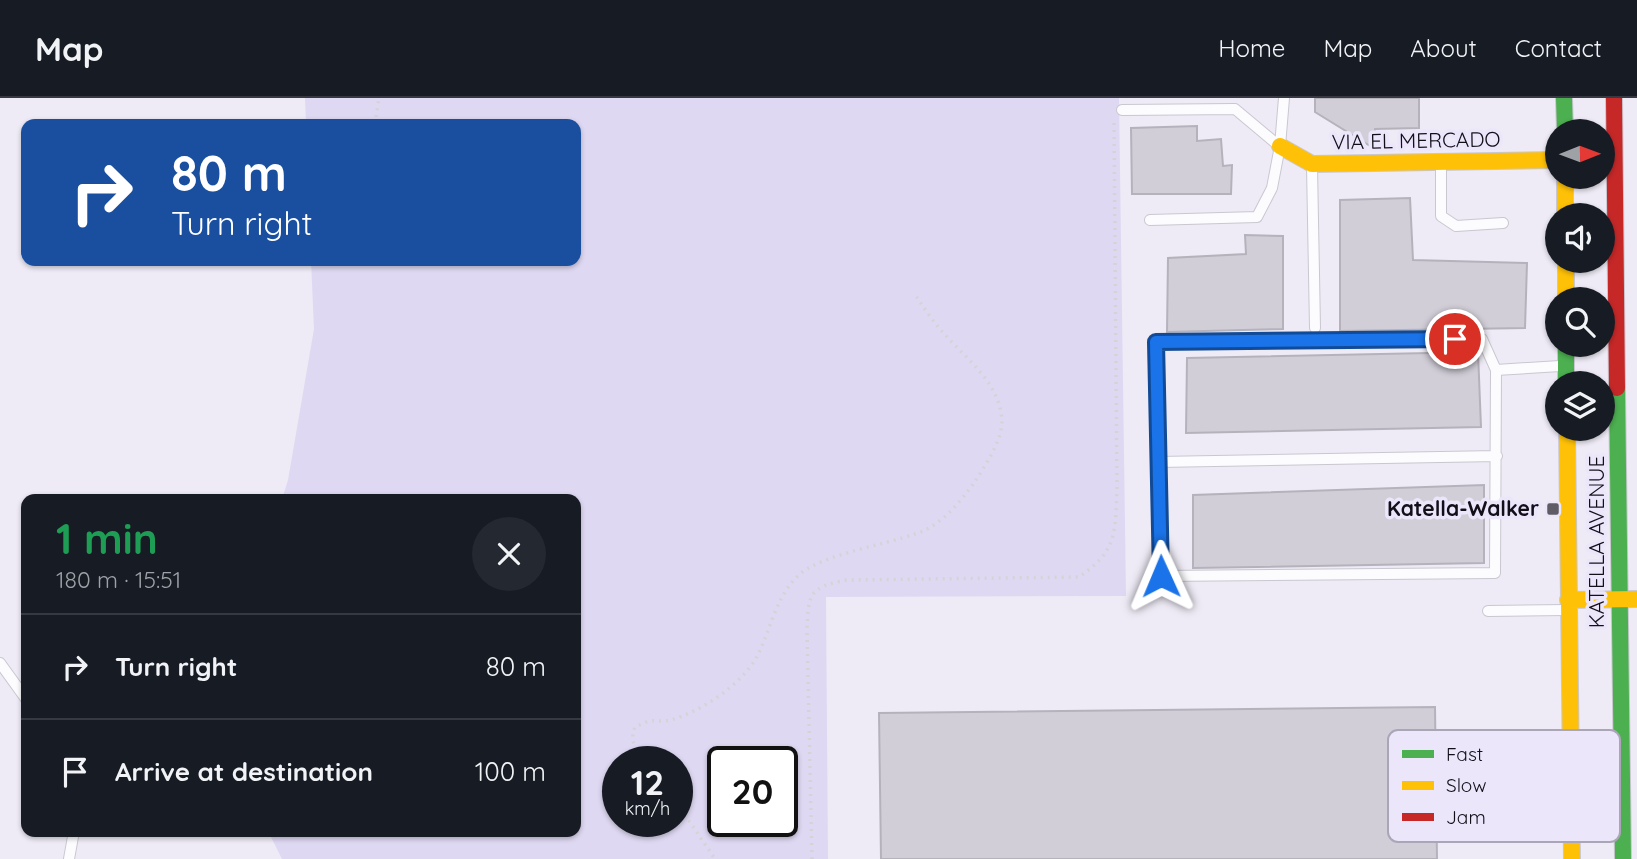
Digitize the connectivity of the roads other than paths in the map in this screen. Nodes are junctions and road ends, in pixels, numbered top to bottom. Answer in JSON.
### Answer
{"nodes":[{"id":1,"x":1284,"y":98,"type":"edge"},
{"id":2,"x":1564,"y":98,"type":"edge"},
{"id":3,"x":1614,"y":98,"type":"edge"},
{"id":4,"x":1118,"y":110,"type":"road end"},
{"id":5,"x":1564,"y":119,"type":"edge"},
{"id":6,"x":1280,"y":146,"type":"junction"},
{"id":7,"x":1545,"y":160,"type":"edge"},
{"id":8,"x":1441,"y":162,"type":"junction"},
{"id":9,"x":1312,"y":164,"type":"junction"},
{"id":10,"x":1150,"y":220,"type":"dead end"},
{"id":11,"x":1503,"y":223,"type":"dead end"},
{"id":12,"x":1315,"y":328,"type":"dead end"},
{"id":13,"x":1566,"y":357,"type":"edge"},
{"id":14,"x":1566,"y":365,"type":"junction"},
{"id":15,"x":1496,"y":370,"type":"junction"},
{"id":16,"x":1566,"y":371,"type":"edge"},
{"id":17,"x":1567,"y":441,"type":"edge"},
{"id":18,"x":1497,"y":456,"type":"junction"},
{"id":19,"x":1158,"y":461,"type":"junction"},
{"id":20,"x":1619,"y":599,"type":"junction"},
{"id":21,"x":1637,"y":599,"type":"edge"},
{"id":22,"x":1568,"y":605,"type":"junction"},
{"id":23,"x":1488,"y":611,"type":"dead end"},
{"id":24,"x":0,"y":663,"type":"edge"},
{"id":25,"x":21,"y":692,"type":"edge"},
{"id":26,"x":1570,"y":730,"type":"edge"},
{"id":27,"x":73,"y":837,"type":"edge"},
{"id":28,"x":69,"y":859,"type":"edge"},
{"id":29,"x":1623,"y":859,"type":"edge"}],
"edges":[{"from":1,"to":6,"type":"lane"},
{"from":2,"to":5,"type":"main road"},
{"from":3,"to":20,"type":"main road","name":"KATELLA AVENUE"},
{"from":4,"to":6,"type":"lane"},
{"from":6,"to":9,"type":"main road","name":"VIA EL MERCADO"},
{"from":6,"to":10,"type":"lane"},
{"from":7,"to":8,"type":"main road","name":"VIA EL MERCADO"},
{"from":8,"to":9,"type":"main road","name":"VIA EL MERCADO"},
{"from":8,"to":11,"type":"lane"},
{"from":9,"to":12,"type":"lane"},
{"from":13,"to":14,"type":"main road"},
{"from":14,"to":15,"type":"lane"},
{"from":14,"to":16,"type":"main road"},
{"from":15,"to":18,"type":"lane"},
{"from":15,"to":19,"type":"lane"},
{"from":17,"to":22,"type":"main road","name":"KATELLA AVENUE"},
{"from":18,"to":19,"type":"lane"},
{"from":18,"to":19,"type":"lane"},
{"from":20,"to":21,"type":"main road"},
{"from":20,"to":22,"type":"main road"},
{"from":20,"to":29,"type":"main road","name":"KATELLA AVENUE"},
{"from":22,"to":23,"type":"lane"},
{"from":22,"to":26,"type":"main road","name":"KATELLA AVENUE"},
{"from":24,"to":25,"type":"lane"},
{"from":27,"to":28,"type":"lane"}]}
